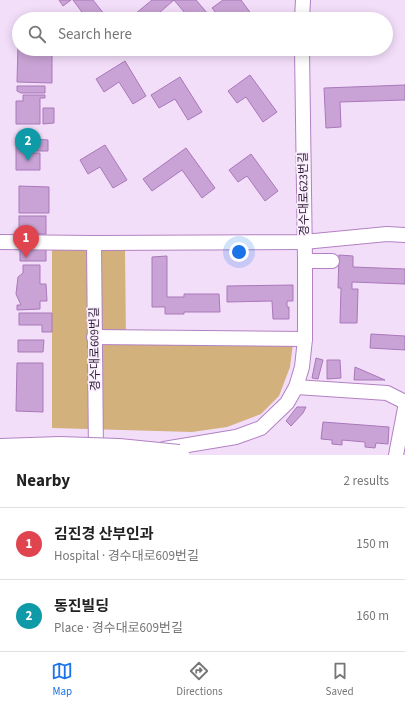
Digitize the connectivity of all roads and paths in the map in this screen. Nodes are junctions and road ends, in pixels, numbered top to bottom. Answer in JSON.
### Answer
{"nodes":[{"id":1,"x":303,"y":0,"type":"edge"},
{"id":2,"x":302,"y":12,"type":"edge"},
{"id":3,"x":302,"y":56,"type":"edge"},
{"id":4,"x":405,"y":235,"type":"edge"},
{"id":5,"x":0,"y":242,"type":"edge"},
{"id":6,"x":304,"y":242,"type":"junction"},
{"id":7,"x":94,"y":243,"type":"junction"},
{"id":8,"x":305,"y":261,"type":"junction"},
{"id":9,"x":332,"y":261,"type":"dead end"},
{"id":10,"x":94,"y":337,"type":"junction"},
{"id":11,"x":305,"y":339,"type":"junction"},
{"id":12,"x":296,"y":386,"type":"junction"},
{"id":13,"x":405,"y":402,"type":"edge"},
{"id":14,"x":405,"y":408,"type":"edge"},
{"id":15,"x":0,"y":449,"type":"edge"},
{"id":16,"x":96,"y":455,"type":"edge"},
{"id":17,"x":134,"y":455,"type":"edge"},
{"id":18,"x":179,"y":455,"type":"edge"},
{"id":19,"x":396,"y":455,"type":"edge"}],
"edges":[{"from":1,"to":2,"type":"street"},
{"from":3,"to":6,"type":"street","name":"경수대로623번길"},
{"from":4,"to":6,"type":"street"},
{"from":5,"to":7,"type":"street"},
{"from":6,"to":7,"type":"street"},
{"from":6,"to":8,"type":"street","name":"경수대로623번길"},
{"from":7,"to":10,"type":"street","name":"경수대로609번길"},
{"from":8,"to":9,"type":"street"},
{"from":8,"to":11,"type":"street","name":"경수대로623번길"},
{"from":10,"to":11,"type":"street"},
{"from":10,"to":16,"type":"street","name":"경수대로609번길"},
{"from":11,"to":12,"type":"street","name":"경수대로623번길"},
{"from":12,"to":13,"type":"street"},
{"from":12,"to":17,"type":"street","name":"경수대로623번길"},
{"from":14,"to":19,"type":"street"},
{"from":15,"to":18,"type":"highway","bridge":true}]}
